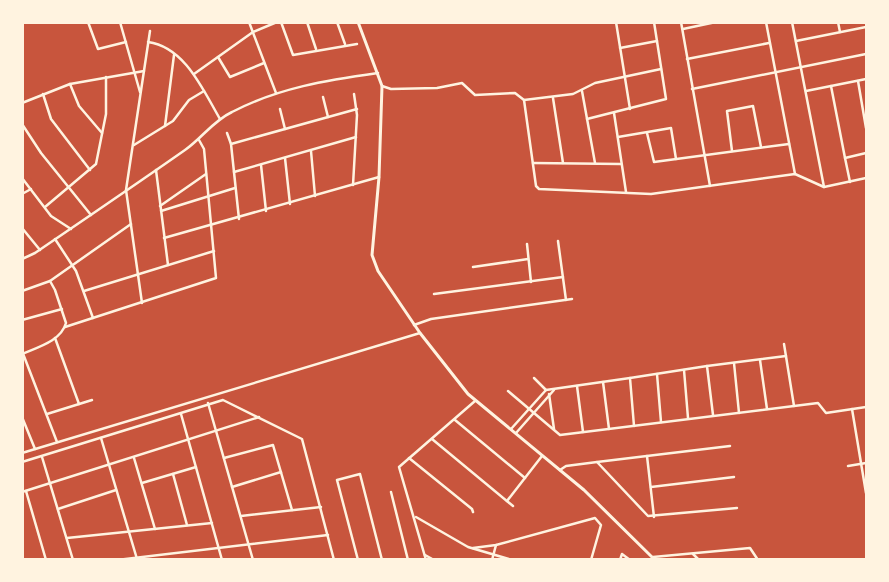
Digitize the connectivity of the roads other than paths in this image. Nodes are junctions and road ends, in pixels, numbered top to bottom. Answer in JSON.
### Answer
{"nodes":[{"id":1,"x":88,"y":22,"type":"edge"},
{"id":2,"x":120,"y":22,"type":"edge"},
{"id":3,"x":248,"y":22,"type":"edge"},
{"id":4,"x":277,"y":22,"type":"edge"},
{"id":5,"x":281,"y":22,"type":"edge"},
{"id":6,"x":306,"y":22,"type":"edge"},
{"id":7,"x":337,"y":22,"type":"edge"},
{"id":8,"x":358,"y":22,"type":"edge"},
{"id":9,"x":616,"y":22,"type":"edge"},
{"id":10,"x":654,"y":22,"type":"edge"},
{"id":11,"x":681,"y":22,"type":"edge"},
{"id":12,"x":716,"y":22,"type":"edge"},
{"id":13,"x":766,"y":22,"type":"edge"},
{"id":14,"x":792,"y":22,"type":"edge"},
{"id":15,"x":838,"y":22,"type":"edge"},
{"id":16,"x":866,"y":27,"type":"edge"},
{"id":17,"x":682,"y":29,"type":"junction"},
{"id":18,"x":150,"y":31,"type":"dead end"},
{"id":19,"x":253,"y":32,"type":"junction"},
{"id":20,"x":840,"y":32,"type":"junction"},
{"id":21,"x":657,"y":41,"type":"junction"},
{"id":22,"x":796,"y":41,"type":"junction"},
{"id":23,"x":126,"y":42,"type":"junction"},
{"id":24,"x":148,"y":42,"type":"junction"},
{"id":25,"x":770,"y":43,"type":"junction"},
{"id":26,"x":345,"y":44,"type":"junction"},
{"id":27,"x":357,"y":44,"type":"dead end"},
{"id":28,"x":620,"y":48,"type":"junction"},
{"id":29,"x":316,"y":49,"type":"junction"},
{"id":30,"x":174,"y":54,"type":"junction"},
{"id":31,"x":866,"y":54,"type":"edge"},
{"id":32,"x":218,"y":57,"type":"junction"},
{"id":33,"x":687,"y":59,"type":"junction"},
{"id":34,"x":264,"y":63,"type":"junction"},
{"id":35,"x":800,"y":68,"type":"junction"},
{"id":36,"x":661,"y":69,"type":"junction"},
{"id":37,"x":144,"y":71,"type":"junction"},
{"id":38,"x":134,"y":72,"type":"junction"},
{"id":39,"x":378,"y":73,"type":"junction"},
{"id":40,"x":776,"y":73,"type":"junction"},
{"id":41,"x":194,"y":74,"type":"junction"},
{"id":42,"x":625,"y":76,"type":"junction"},
{"id":43,"x":106,"y":77,"type":"junction"},
{"id":44,"x":866,"y":79,"type":"edge"},
{"id":45,"x":858,"y":81,"type":"junction"},
{"id":46,"x":70,"y":84,"type":"junction"},
{"id":47,"x":382,"y":86,"type":"junction"},
{"id":48,"x":832,"y":86,"type":"junction"},
{"id":49,"x":692,"y":89,"type":"junction"},
{"id":50,"x":204,"y":91,"type":"junction"},
{"id":51,"x":582,"y":91,"type":"junction"},
{"id":52,"x":806,"y":91,"type":"junction"},
{"id":53,"x":276,"y":93,"type":"junction"},
{"id":54,"x":43,"y":94,"type":"junction"},
{"id":55,"x":141,"y":94,"type":"junction"},
{"id":56,"x":354,"y":94,"type":"dead end"},
{"id":57,"x":323,"y":97,"type":"dead end"},
{"id":58,"x":554,"y":98,"type":"junction"},
{"id":59,"x":524,"y":100,"type":"junction"},
{"id":60,"x":22,"y":103,"type":"edge"},
{"id":61,"x":280,"y":109,"type":"dead end"},
{"id":62,"x":357,"y":109,"type":"junction"},
{"id":63,"x":630,"y":109,"type":"junction"},
{"id":64,"x":614,"y":114,"type":"junction"},
{"id":65,"x":328,"y":117,"type":"junction"},
{"id":66,"x":220,"y":119,"type":"junction"},
{"id":67,"x":587,"y":119,"type":"junction"},
{"id":68,"x":22,"y":124,"type":"edge"},
{"id":69,"x":165,"y":126,"type":"junction"},
{"id":70,"x":866,"y":128,"type":"edge"},
{"id":71,"x":284,"y":129,"type":"junction"},
{"id":72,"x":102,"y":133,"type":"junction"},
{"id":73,"x":227,"y":133,"type":"dead end"},
{"id":74,"x":647,"y":133,"type":"junction"},
{"id":75,"x":356,"y":137,"type":"junction"},
{"id":76,"x":618,"y":137,"type":"junction"},
{"id":77,"x":199,"y":140,"type":"junction"},
{"id":78,"x":231,"y":144,"type":"junction"},
{"id":79,"x":789,"y":144,"type":"junction"},
{"id":80,"x":134,"y":145,"type":"junction"},
{"id":81,"x":761,"y":147,"type":"junction"},
{"id":82,"x":311,"y":150,"type":"junction"},
{"id":83,"x":732,"y":151,"type":"junction"},
{"id":84,"x":866,"y":153,"type":"edge"},
{"id":85,"x":704,"y":155,"type":"junction"},
{"id":86,"x":286,"y":158,"type":"junction"},
{"id":87,"x":845,"y":158,"type":"junction"},
{"id":88,"x":676,"y":159,"type":"junction"},
{"id":89,"x":533,"y":162,"type":"junction"},
{"id":90,"x":563,"y":163,"type":"junction"},
{"id":91,"x":595,"y":164,"type":"junction"},
{"id":92,"x":622,"y":164,"type":"junction"},
{"id":93,"x":261,"y":165,"type":"junction"},
{"id":94,"x":90,"y":170,"type":"junction"},
{"id":95,"x":156,"y":170,"type":"junction"},
{"id":96,"x":234,"y":172,"type":"junction"},
{"id":97,"x":206,"y":174,"type":"junction"},
{"id":98,"x":795,"y":174,"type":"junction"},
{"id":99,"x":379,"y":177,"type":"junction"},
{"id":100,"x":22,"y":178,"type":"edge"},
{"id":101,"x":866,"y":178,"type":"edge"},
{"id":102,"x":850,"y":182,"type":"junction"},
{"id":103,"x":353,"y":185,"type":"junction"},
{"id":104,"x":710,"y":186,"type":"junction"},
{"id":105,"x":824,"y":187,"type":"junction"},
{"id":106,"x":69,"y":188,"type":"junction"},
{"id":107,"x":235,"y":188,"type":"junction"},
{"id":108,"x":31,"y":189,"type":"junction"},
{"id":109,"x":126,"y":190,"type":"junction"},
{"id":110,"x":626,"y":192,"type":"junction"},
{"id":111,"x":22,"y":194,"type":"edge"},
{"id":112,"x":208,"y":196,"type":"junction"},
{"id":113,"x":315,"y":196,"type":"junction"},
{"id":114,"x":290,"y":204,"type":"junction"},
{"id":115,"x":160,"y":206,"type":"junction"},
{"id":116,"x":45,"y":207,"type":"junction"},
{"id":117,"x":161,"y":211,"type":"junction"},
{"id":118,"x":266,"y":211,"type":"junction"},
{"id":119,"x":91,"y":215,"type":"junction"},
{"id":120,"x":239,"y":219,"type":"junction"},
{"id":121,"x":131,"y":224,"type":"junction"},
{"id":122,"x":211,"y":224,"type":"junction"},
{"id":123,"x":22,"y":228,"type":"edge"},
{"id":124,"x":71,"y":229,"type":"junction"},
{"id":125,"x":164,"y":238,"type":"junction"},
{"id":126,"x":55,"y":239,"type":"junction"},
{"id":127,"x":558,"y":241,"type":"dead end"},
{"id":128,"x":527,"y":244,"type":"dead end"},
{"id":129,"x":40,"y":250,"type":"junction"},
{"id":130,"x":214,"y":251,"type":"junction"},
{"id":131,"x":22,"y":259,"type":"edge"},
{"id":132,"x":528,"y":259,"type":"junction"},
{"id":133,"x":72,"y":264,"type":"junction"},
{"id":134,"x":168,"y":266,"type":"junction"},
{"id":135,"x":473,"y":267,"type":"dead end"},
{"id":136,"x":138,"y":275,"type":"junction"},
{"id":137,"x":563,"y":278,"type":"junction"},
{"id":138,"x":50,"y":281,"type":"junction"},
{"id":139,"x":531,"y":282,"type":"junction"},
{"id":140,"x":22,"y":291,"type":"edge"},
{"id":141,"x":84,"y":291,"type":"junction"},
{"id":142,"x":434,"y":294,"type":"dead end"},
{"id":143,"x":572,"y":299,"type":"dead end"},
{"id":144,"x":566,"y":300,"type":"junction"},
{"id":145,"x":142,"y":303,"type":"junction"},
{"id":146,"x":62,"y":309,"type":"junction"},
{"id":147,"x":94,"y":318,"type":"junction"},
{"id":148,"x":22,"y":320,"type":"edge"},
{"id":149,"x":414,"y":325,"type":"junction"},
{"id":150,"x":65,"y":327,"type":"junction"},
{"id":151,"x":420,"y":333,"type":"junction"},
{"id":152,"x":55,"y":338,"type":"junction"},
{"id":153,"x":784,"y":344,"type":"dead end"},
{"id":154,"x":23,"y":353,"type":"edge"},
{"id":155,"x":786,"y":356,"type":"junction"},
{"id":156,"x":760,"y":360,"type":"junction"},
{"id":157,"x":734,"y":363,"type":"junction"},
{"id":158,"x":707,"y":366,"type":"junction"},
{"id":159,"x":684,"y":370,"type":"junction"},
{"id":160,"x":657,"y":374,"type":"junction"},
{"id":161,"x":534,"y":378,"type":"dead end"},
{"id":162,"x":630,"y":378,"type":"junction"},
{"id":163,"x":604,"y":382,"type":"junction"},
{"id":164,"x":577,"y":386,"type":"junction"},
{"id":165,"x":555,"y":388,"type":"junction"},
{"id":166,"x":546,"y":390,"type":"junction"},
{"id":167,"x":508,"y":391,"type":"dead end"},
{"id":168,"x":550,"y":394,"type":"junction"},
{"id":169,"x":92,"y":400,"type":"dead end"},
{"id":170,"x":475,"y":401,"type":"junction"},
{"id":171,"x":208,"y":403,"type":"junction"},
{"id":172,"x":79,"y":404,"type":"junction"},
{"id":173,"x":794,"y":406,"type":"junction"},
{"id":174,"x":866,"y":406,"type":"edge"},
{"id":175,"x":529,"y":409,"type":"junction"},
{"id":176,"x":852,"y":409,"type":"junction"},
{"id":177,"x":767,"y":410,"type":"junction"},
{"id":178,"x":739,"y":412,"type":"junction"},
{"id":179,"x":534,"y":413,"type":"junction"},
{"id":180,"x":46,"y":414,"type":"junction"},
{"id":181,"x":181,"y":414,"type":"junction"},
{"id":182,"x":713,"y":415,"type":"junction"},
{"id":183,"x":22,"y":417,"type":"edge"},
{"id":184,"x":260,"y":417,"type":"junction"},
{"id":185,"x":688,"y":419,"type":"junction"},
{"id":186,"x":455,"y":420,"type":"junction"},
{"id":187,"x":661,"y":422,"type":"junction"},
{"id":188,"x":634,"y":426,"type":"junction"},
{"id":189,"x":511,"y":429,"type":"junction"},
{"id":190,"x":609,"y":429,"type":"junction"},
{"id":191,"x":554,"y":430,"type":"junction"},
{"id":192,"x":216,"y":431,"type":"junction"},
{"id":193,"x":582,"y":432,"type":"junction"},
{"id":194,"x":516,"y":433,"type":"junction"},
{"id":195,"x":101,"y":438,"type":"junction"},
{"id":196,"x":432,"y":438,"type":"junction"},
{"id":197,"x":188,"y":440,"type":"junction"},
{"id":198,"x":57,"y":442,"type":"junction"},
{"id":199,"x":730,"y":446,"type":"dead end"},
{"id":200,"x":35,"y":449,"type":"junction"},
{"id":201,"x":22,"y":453,"type":"edge"},
{"id":202,"x":542,"y":456,"type":"junction"},
{"id":203,"x":647,"y":456,"type":"junction"},
{"id":204,"x":42,"y":457,"type":"junction"},
{"id":205,"x":134,"y":458,"type":"junction"},
{"id":206,"x":224,"y":458,"type":"junction"},
{"id":207,"x":409,"y":458,"type":"junction"},
{"id":208,"x":22,"y":462,"type":"edge"},
{"id":209,"x":597,"y":462,"type":"junction"},
{"id":210,"x":866,"y":462,"type":"edge"},
{"id":211,"x":861,"y":463,"type":"junction"},
{"id":212,"x":109,"y":466,"type":"junction"},
{"id":213,"x":848,"y":466,"type":"dead end"},
{"id":214,"x":196,"y":467,"type":"junction"},
{"id":215,"x":560,"y":470,"type":"junction"},
{"id":216,"x":282,"y":472,"type":"junction"},
{"id":217,"x":173,"y":474,"type":"junction"},
{"id":218,"x":734,"y":477,"type":"dead end"},
{"id":219,"x":525,"y":478,"type":"junction"},
{"id":220,"x":142,"y":483,"type":"junction"},
{"id":221,"x":50,"y":484,"type":"junction"},
{"id":222,"x":232,"y":487,"type":"junction"},
{"id":223,"x":651,"y":487,"type":"junction"},
{"id":224,"x":116,"y":490,"type":"junction"},
{"id":225,"x":24,"y":491,"type":"edge"},
{"id":226,"x":391,"y":492,"type":"dead end"},
{"id":227,"x":866,"y":493,"type":"edge"},
{"id":228,"x":507,"y":501,"type":"junction"},
{"id":229,"x":513,"y":506,"type":"dead end"},
{"id":230,"x":321,"y":508,"type":"junction"},
{"id":231,"x":737,"y":508,"type":"dead end"},
{"id":232,"x":58,"y":509,"type":"junction"},
{"id":233,"x":292,"y":510,"type":"junction"},
{"id":234,"x":473,"y":512,"type":"dead end"},
{"id":235,"x":241,"y":516,"type":"junction"},
{"id":236,"x":415,"y":516,"type":"junction"},
{"id":237,"x":654,"y":517,"type":"junction"},
{"id":238,"x":212,"y":523,"type":"junction"},
{"id":239,"x":187,"y":526,"type":"junction"},
{"id":240,"x":155,"y":529,"type":"junction"},
{"id":241,"x":129,"y":532,"type":"junction"},
{"id":242,"x":328,"y":535,"type":"junction"},
{"id":243,"x":67,"y":538,"type":"junction"},
{"id":244,"x":249,"y":544,"type":"junction"},
{"id":245,"x":496,"y":545,"type":"junction"},
{"id":246,"x":219,"y":547,"type":"junction"},
{"id":247,"x":473,"y":548,"type":"junction"},
{"id":248,"x":493,"y":554,"type":"junction"},
{"id":249,"x":693,"y":554,"type":"junction"},
{"id":250,"x":425,"y":555,"type":"junction"},
{"id":251,"x":653,"y":558,"type":"edge"},
{"id":252,"x":136,"y":559,"type":"edge"},
{"id":253,"x":46,"y":560,"type":"edge"},
{"id":254,"x":73,"y":560,"type":"edge"},
{"id":255,"x":117,"y":560,"type":"edge"},
{"id":256,"x":222,"y":560,"type":"edge"},
{"id":257,"x":253,"y":560,"type":"edge"},
{"id":258,"x":334,"y":560,"type":"edge"},
{"id":259,"x":358,"y":560,"type":"edge"},
{"id":260,"x":382,"y":560,"type":"edge"},
{"id":261,"x":408,"y":560,"type":"edge"},
{"id":262,"x":426,"y":560,"type":"edge"},
{"id":263,"x":434,"y":560,"type":"edge"},
{"id":264,"x":492,"y":560,"type":"edge"},
{"id":265,"x":512,"y":560,"type":"edge"},
{"id":266,"x":591,"y":560,"type":"edge"},
{"id":267,"x":620,"y":560,"type":"edge"},
{"id":268,"x":630,"y":560,"type":"edge"},
{"id":269,"x":699,"y":560,"type":"edge"},
{"id":270,"x":758,"y":560,"type":"edge"}],
"edges":[{"from":1,"to":23,"type":"street"},
{"from":2,"to":23,"type":"street"},
{"from":3,"to":19,"type":"street"},
{"from":4,"to":19,"type":"street"},
{"from":5,"to":29,"type":"street"},
{"from":6,"to":29,"type":"street"},
{"from":7,"to":26,"type":"street"},
{"from":8,"to":39,"type":"street"},
{"from":9,"to":28,"type":"street"},
{"from":10,"to":21,"type":"street"},
{"from":11,"to":17,"type":"street"},
{"from":12,"to":17,"type":"street"},
{"from":13,"to":25,"type":"street"},
{"from":14,"to":22,"type":"street"},
{"from":15,"to":20,"type":"street"},
{"from":16,"to":20,"type":"street"},
{"from":17,"to":33,"type":"street"},
{"from":18,"to":24,"type":"street"},
{"from":19,"to":32,"type":"street"},
{"from":19,"to":34,"type":"street"},
{"from":20,"to":22,"type":"street"},
{"from":21,"to":28,"type":"street"},
{"from":21,"to":36,"type":"street"},
{"from":22,"to":35,"type":"street"},
{"from":23,"to":38,"type":"street"},
{"from":24,"to":30,"type":"street"},
{"from":24,"to":37,"type":"street"},
{"from":25,"to":33,"type":"street"},
{"from":25,"to":40,"type":"street"},
{"from":26,"to":27,"type":"street"},
{"from":26,"to":29,"type":"street"},
{"from":28,"to":42,"type":"street"},
{"from":30,"to":41,"type":"street"},
{"from":30,"to":69,"type":"street"},
{"from":31,"to":35,"type":"street"},
{"from":32,"to":34,"type":"street"},
{"from":32,"to":41,"type":"street"},
{"from":33,"to":49,"type":"street"},
{"from":34,"to":53,"type":"street"},
{"from":35,"to":40,"type":"street"},
{"from":35,"to":52,"type":"street"},
{"from":36,"to":42,"type":"street"},
{"from":36,"to":63,"type":"street"},
{"from":37,"to":38,"type":"street"},
{"from":37,"to":55,"type":"street"},
{"from":38,"to":43,"type":"street"},
{"from":38,"to":55,"type":"street"},
{"from":39,"to":47,"type":"street"},
{"from":39,"to":53,"type":"street"},
{"from":40,"to":49,"type":"street"},
{"from":40,"to":79,"type":"street"},
{"from":41,"to":50,"type":"street"},
{"from":42,"to":51,"type":"street"},
{"from":42,"to":63,"type":"street"},
{"from":43,"to":46,"type":"street"},
{"from":43,"to":72,"type":"street"},
{"from":44,"to":45,"type":"street"},
{"from":45,"to":48,"type":"street"},
{"from":45,"to":70,"type":"street"},
{"from":46,"to":54,"type":"street"},
{"from":46,"to":72,"type":"street"},
{"from":47,"to":59,"type":"street"},
{"from":47,"to":99,"type":"street"},
{"from":48,"to":52,"type":"street"},
{"from":48,"to":87,"type":"street"},
{"from":49,"to":85,"type":"street"},
{"from":50,"to":66,"type":"street"},
{"from":50,"to":69,"type":"street"},
{"from":51,"to":58,"type":"street"},
{"from":51,"to":67,"type":"street"},
{"from":52,"to":105,"type":"street"},
{"from":53,"to":66,"type":"street"},
{"from":54,"to":60,"type":"street"},
{"from":54,"to":94,"type":"street"},
{"from":55,"to":80,"type":"street"},
{"from":56,"to":62,"type":"street"},
{"from":57,"to":65,"type":"street"},
{"from":58,"to":59,"type":"street"},
{"from":58,"to":90,"type":"street"},
{"from":59,"to":89,"type":"street"},
{"from":61,"to":71,"type":"street"},
{"from":62,"to":65,"type":"street"},
{"from":62,"to":75,"type":"street"},
{"from":63,"to":64,"type":"street"},
{"from":64,"to":67,"type":"street"},
{"from":64,"to":76,"type":"street"},
{"from":65,"to":71,"type":"street"},
{"from":66,"to":77,"type":"street"},
{"from":67,"to":91,"type":"street"},
{"from":68,"to":106,"type":"street"},
{"from":69,"to":80,"type":"street"},
{"from":71,"to":78,"type":"street"},
{"from":72,"to":94,"type":"street"},
{"from":73,"to":78,"type":"street"},
{"from":74,"to":76,"type":"street"},
{"from":74,"to":88,"type":"street"},
{"from":74,"to":88,"type":"street"},
{"from":75,"to":82,"type":"street"},
{"from":75,"to":103,"type":"street"},
{"from":76,"to":92,"type":"street"},
{"from":77,"to":95,"type":"street"},
{"from":77,"to":97,"type":"street"},
{"from":78,"to":96,"type":"street"},
{"from":79,"to":81,"type":"street"},
{"from":79,"to":98,"type":"street"},
{"from":80,"to":109,"type":"street"},
{"from":81,"to":83,"type":"street"},
{"from":81,"to":83,"type":"street"},
{"from":82,"to":86,"type":"street"},
{"from":82,"to":113,"type":"street"},
{"from":83,"to":85,"type":"street"},
{"from":84,"to":87,"type":"street"},
{"from":85,"to":88,"type":"street"},
{"from":85,"to":104,"type":"street"},
{"from":86,"to":93,"type":"street"},
{"from":86,"to":114,"type":"street"},
{"from":87,"to":102,"type":"street"},
{"from":89,"to":90,"type":"street"},
{"from":89,"to":110,"type":"street"},
{"from":90,"to":91,"type":"street"},
{"from":91,"to":92,"type":"street"},
{"from":92,"to":110,"type":"street"},
{"from":93,"to":96,"type":"street"},
{"from":93,"to":118,"type":"street"},
{"from":94,"to":106,"type":"street"},
{"from":95,"to":109,"type":"street"},
{"from":95,"to":115,"type":"street"},
{"from":96,"to":107,"type":"street"},
{"from":97,"to":112,"type":"street"},
{"from":97,"to":115,"type":"street"},
{"from":98,"to":104,"type":"street"},
{"from":98,"to":105,"type":"street"},
{"from":99,"to":103,"type":"street"},
{"from":99,"to":149,"type":"street"},
{"from":100,"to":108,"type":"street"},
{"from":101,"to":102,"type":"street"},
{"from":102,"to":105,"type":"street"},
{"from":103,"to":113,"type":"street"},
{"from":104,"to":110,"type":"street"},
{"from":106,"to":116,"type":"street"},
{"from":106,"to":119,"type":"street"},
{"from":107,"to":112,"type":"street"},
{"from":107,"to":120,"type":"street"},
{"from":108,"to":111,"type":"street"},
{"from":108,"to":116,"type":"street"},
{"from":109,"to":119,"type":"street"},
{"from":109,"to":121,"type":"street"},
{"from":112,"to":117,"type":"street"},
{"from":112,"to":122,"type":"street"},
{"from":113,"to":114,"type":"street"},
{"from":114,"to":118,"type":"street"},
{"from":115,"to":117,"type":"street"},
{"from":116,"to":124,"type":"street"},
{"from":117,"to":125,"type":"street"},
{"from":118,"to":120,"type":"street"},
{"from":119,"to":124,"type":"street"},
{"from":120,"to":122,"type":"street"},
{"from":121,"to":133,"type":"street"},
{"from":121,"to":136,"type":"street"},
{"from":122,"to":125,"type":"street"},
{"from":122,"to":130,"type":"street"},
{"from":123,"to":129,"type":"street"},
{"from":124,"to":126,"type":"street"},
{"from":125,"to":134,"type":"street"},
{"from":126,"to":129,"type":"street"},
{"from":126,"to":133,"type":"street"},
{"from":127,"to":137,"type":"street"},
{"from":128,"to":132,"type":"street"},
{"from":129,"to":131,"type":"street"},
{"from":130,"to":134,"type":"street"},
{"from":130,"to":145,"type":"street"},
{"from":132,"to":135,"type":"street"},
{"from":132,"to":139,"type":"street"},
{"from":133,"to":138,"type":"street"},
{"from":133,"to":141,"type":"street"},
{"from":134,"to":136,"type":"street"},
{"from":136,"to":141,"type":"street"},
{"from":136,"to":145,"type":"street"},
{"from":137,"to":139,"type":"street"},
{"from":137,"to":144,"type":"street"},
{"from":138,"to":140,"type":"street"},
{"from":138,"to":146,"type":"street"},
{"from":139,"to":142,"type":"street"},
{"from":141,"to":147,"type":"street"},
{"from":143,"to":144,"type":"street"},
{"from":144,"to":149,"type":"street"},
{"from":145,"to":147,"type":"street"},
{"from":146,"to":148,"type":"street"},
{"from":146,"to":150,"type":"street"},
{"from":147,"to":150,"type":"street"},
{"from":149,"to":151,"type":"street"},
{"from":150,"to":152,"type":"street"},
{"from":151,"to":170,"type":"street"},
{"from":151,"to":198,"type":"street"},
{"from":152,"to":154,"type":"street"},
{"from":152,"to":172,"type":"street"},
{"from":153,"to":155,"type":"street"},
{"from":154,"to":180,"type":"street"},
{"from":155,"to":156,"type":"street"},
{"from":155,"to":173,"type":"street"},
{"from":156,"to":157,"type":"street"},
{"from":156,"to":177,"type":"street"},
{"from":157,"to":158,"type":"street"},
{"from":157,"to":178,"type":"street"},
{"from":158,"to":159,"type":"street"},
{"from":158,"to":182,"type":"street"},
{"from":159,"to":160,"type":"street"},
{"from":159,"to":185,"type":"street"},
{"from":160,"to":162,"type":"street"},
{"from":160,"to":187,"type":"street"},
{"from":161,"to":166,"type":"street"},
{"from":162,"to":163,"type":"street"},
{"from":162,"to":188,"type":"street"},
{"from":163,"to":164,"type":"street"},
{"from":163,"to":190,"type":"street"},
{"from":164,"to":165,"type":"street"},
{"from":164,"to":193,"type":"street"},
{"from":165,"to":166,"type":"street"},
{"from":165,"to":168,"type":"street"},
{"from":166,"to":168,"type":"street"},
{"from":166,"to":175,"type":"street"},
{"from":167,"to":175,"type":"street"},
{"from":168,"to":179,"type":"street"},
{"from":168,"to":191,"type":"street"},
{"from":169,"to":172,"type":"street"},
{"from":170,"to":186,"type":"street"},
{"from":170,"to":189,"type":"street"},
{"from":171,"to":181,"type":"street"},
{"from":171,"to":184,"type":"street"},
{"from":171,"to":192,"type":"street"},
{"from":172,"to":180,"type":"street"},
{"from":173,"to":176,"type":"street"},
{"from":173,"to":177,"type":"street"},
{"from":174,"to":176,"type":"street"},
{"from":175,"to":179,"type":"street"},
{"from":175,"to":189,"type":"street"},
{"from":176,"to":211,"type":"street"},
{"from":177,"to":178,"type":"street"},
{"from":178,"to":182,"type":"street"},
{"from":179,"to":191,"type":"street"},
{"from":179,"to":194,"type":"street"},
{"from":180,"to":198,"type":"street"},
{"from":181,"to":195,"type":"street"},
{"from":181,"to":197,"type":"street"},
{"from":182,"to":185,"type":"street"},
{"from":183,"to":200,"type":"street"},
{"from":184,"to":192,"type":"street"},
{"from":184,"to":230,"type":"street"},
{"from":185,"to":187,"type":"street"},
{"from":186,"to":196,"type":"street"},
{"from":186,"to":219,"type":"street"},
{"from":187,"to":188,"type":"street"},
{"from":188,"to":190,"type":"street"},
{"from":189,"to":194,"type":"street"},
{"from":190,"to":193,"type":"street"},
{"from":191,"to":193,"type":"street"},
{"from":192,"to":197,"type":"street"},
{"from":192,"to":206,"type":"street"},
{"from":194,"to":202,"type":"street"},
{"from":195,"to":204,"type":"street"},
{"from":195,"to":212,"type":"street"},
{"from":196,"to":207,"type":"street"},
{"from":196,"to":228,"type":"street"},
{"from":197,"to":205,"type":"street"},
{"from":197,"to":214,"type":"street"},
{"from":198,"to":200,"type":"street"},
{"from":199,"to":203,"type":"street"},
{"from":200,"to":201,"type":"street"},
{"from":202,"to":215,"type":"street"},
{"from":202,"to":219,"type":"street"},
{"from":203,"to":209,"type":"street"},
{"from":203,"to":223,"type":"street"},
{"from":204,"to":208,"type":"street"},
{"from":204,"to":221,"type":"street"},
{"from":205,"to":212,"type":"street"},
{"from":205,"to":220,"type":"street"},
{"from":206,"to":216,"type":"street"},
{"from":206,"to":222,"type":"street"},
{"from":207,"to":234,"type":"street"},
{"from":207,"to":236,"type":"street"},
{"from":209,"to":215,"type":"street"},
{"from":209,"to":237,"type":"street"},
{"from":210,"to":211,"type":"street"},
{"from":211,"to":213,"type":"street"},
{"from":211,"to":227,"type":"street"},
{"from":212,"to":221,"type":"street"},
{"from":212,"to":224,"type":"street"},
{"from":214,"to":217,"type":"street"},
{"from":214,"to":238,"type":"street"},
{"from":215,"to":251,"type":"street"},
{"from":216,"to":222,"type":"street"},
{"from":216,"to":233,"type":"street"},
{"from":217,"to":220,"type":"street"},
{"from":217,"to":239,"type":"street"},
{"from":218,"to":223,"type":"street"},
{"from":219,"to":228,"type":"street"},
{"from":220,"to":240,"type":"street"},
{"from":221,"to":225,"type":"street"},
{"from":221,"to":232,"type":"street"},
{"from":222,"to":235,"type":"street"},
{"from":223,"to":237,"type":"street"},
{"from":224,"to":232,"type":"street"},
{"from":224,"to":241,"type":"street"},
{"from":225,"to":253,"type":"street"},
{"from":226,"to":261,"type":"street"},
{"from":228,"to":229,"type":"street"},
{"from":230,"to":233,"type":"street"},
{"from":230,"to":242,"type":"street"},
{"from":231,"to":237,"type":"street"},
{"from":232,"to":243,"type":"street"},
{"from":233,"to":235,"type":"street"},
{"from":235,"to":244,"type":"street"},
{"from":236,"to":247,"type":"street"},
{"from":236,"to":250,"type":"street"},
{"from":238,"to":239,"type":"street"},
{"from":238,"to":246,"type":"street"},
{"from":239,"to":240,"type":"street"},
{"from":240,"to":241,"type":"street"},
{"from":241,"to":243,"type":"street"},
{"from":241,"to":252,"type":"street"},
{"from":242,"to":244,"type":"street"},
{"from":242,"to":258,"type":"street"},
{"from":243,"to":254,"type":"street"},
{"from":244,"to":246,"type":"street"},
{"from":244,"to":257,"type":"street"},
{"from":245,"to":247,"type":"street"},
{"from":245,"to":248,"type":"street"},
{"from":245,"to":266,"type":"street"},
{"from":246,"to":252,"type":"street"},
{"from":246,"to":256,"type":"street"},
{"from":247,"to":248,"type":"street"},
{"from":248,"to":264,"type":"street"},
{"from":248,"to":265,"type":"street"},
{"from":249,"to":251,"type":"street"},
{"from":249,"to":269,"type":"street"},
{"from":249,"to":270,"type":"street"},
{"from":250,"to":262,"type":"street"},
{"from":250,"to":263,"type":"street"},
{"from":252,"to":255,"type":"street"},
{"from":259,"to":260,"type":"street"},
{"from":267,"to":268,"type":"street"}]}
